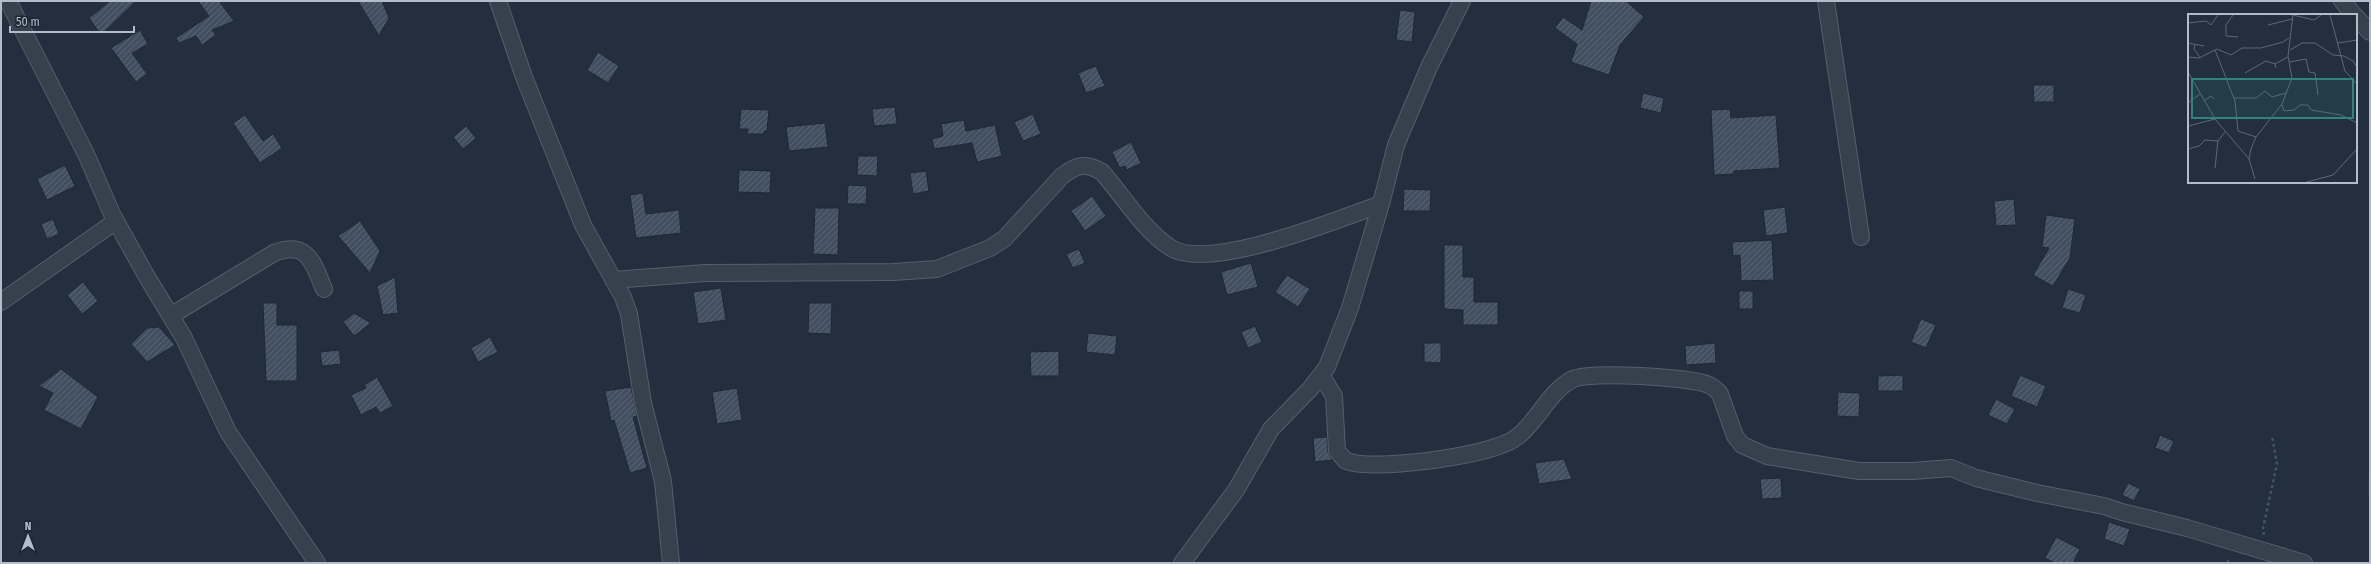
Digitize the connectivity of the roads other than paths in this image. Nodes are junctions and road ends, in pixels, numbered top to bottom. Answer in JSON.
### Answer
{"nodes":[{"id":1,"x":8,"y":1,"type":"edge"},
{"id":2,"x":498,"y":1,"type":"edge"},
{"id":3,"x":1462,"y":1,"type":"edge"},
{"id":4,"x":1826,"y":1,"type":"edge"},
{"id":5,"x":2342,"y":1,"type":"edge"},
{"id":6,"x":2353,"y":14,"type":"edge"},
{"id":7,"x":2357,"y":19,"type":"edge"},
{"id":8,"x":2370,"y":32,"type":"edge"},
{"id":9,"x":1381,"y":204,"type":"junction"},
{"id":10,"x":116,"y":221,"type":"junction"},
{"id":11,"x":1861,"y":237,"type":"dead end"},
{"id":12,"x":613,"y":280,"type":"junction"},
{"id":13,"x":324,"y":290,"type":"dead end"},
{"id":14,"x":1,"y":302,"type":"edge"},
{"id":15,"x":172,"y":315,"type":"junction"},
{"id":16,"x":1322,"y":375,"type":"junction"},
{"id":17,"x":318,"y":563,"type":"edge"},
{"id":18,"x":671,"y":563,"type":"edge"},
{"id":19,"x":1182,"y":563,"type":"edge"},
{"id":20,"x":2304,"y":563,"type":"edge"}],
"edges":[{"from":1,"to":10,"type":"street"},
{"from":2,"to":12,"type":"street"},
{"from":3,"to":9,"type":"street"},
{"from":4,"to":11,"type":"street"},
{"from":5,"to":6,"type":"street"},
{"from":7,"to":8,"type":"street"},
{"from":9,"to":12,"type":"street"},
{"from":9,"to":16,"type":"street"},
{"from":10,"to":14,"type":"street"},
{"from":10,"to":15,"type":"street"},
{"from":12,"to":18,"type":"street"},
{"from":13,"to":15,"type":"street"},
{"from":15,"to":17,"type":"street"},
{"from":16,"to":19,"type":"street"},
{"from":16,"to":20,"type":"street"}]}
